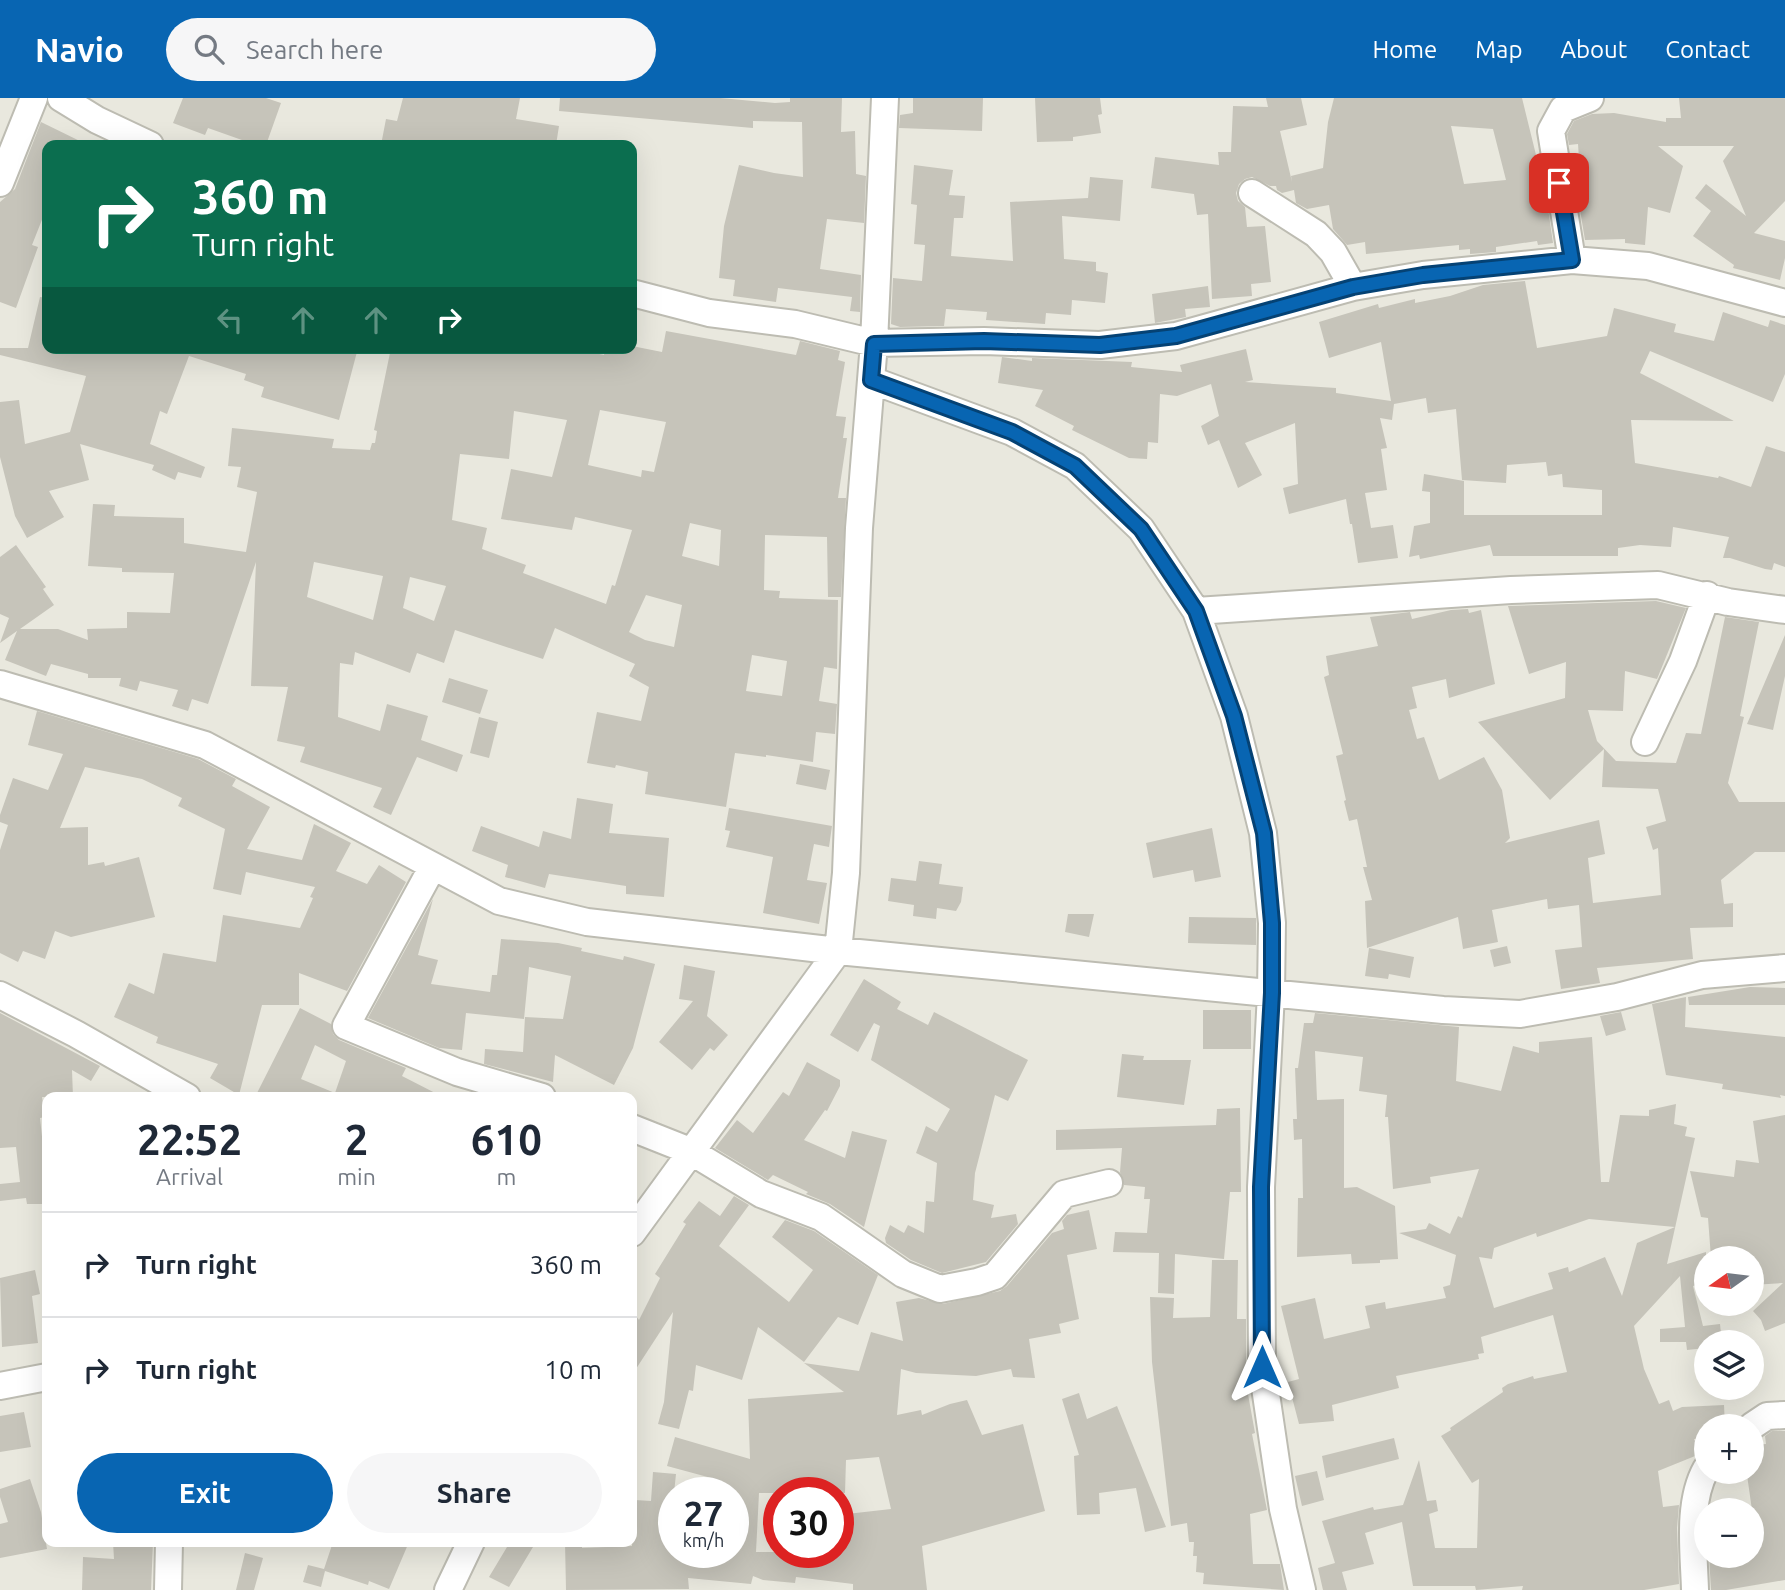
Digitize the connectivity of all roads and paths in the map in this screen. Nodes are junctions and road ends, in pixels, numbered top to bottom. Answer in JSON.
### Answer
{"nodes":[{"id":1,"x":34,"y":98,"type":"edge"},
{"id":2,"x":61,"y":98,"type":"edge"},
{"id":3,"x":885,"y":98,"type":"edge"},
{"id":4,"x":1590,"y":98,"type":"edge"},
{"id":5,"x":139,"y":140,"type":"edge"},
{"id":6,"x":0,"y":183,"type":"edge"},
{"id":7,"x":1252,"y":193,"type":"dead end"},
{"id":8,"x":1572,"y":260,"type":"junction"},
{"id":9,"x":1353,"y":287,"type":"junction"},
{"id":10,"x":637,"y":294,"type":"edge"},
{"id":11,"x":1785,"y":303,"type":"edge"},
{"id":12,"x":874,"y":344,"type":"junction"},
{"id":13,"x":871,"y":380,"type":"junction"},
{"id":14,"x":1707,"y":596,"type":"junction"},
{"id":15,"x":1785,"y":610,"type":"edge"},
{"id":16,"x":1196,"y":611,"type":"junction"},
{"id":17,"x":0,"y":684,"type":"edge"},
{"id":18,"x":1645,"y":742,"type":"dead end"},
{"id":19,"x":433,"y":866,"type":"junction"},
{"id":20,"x":838,"y":951,"type":"junction"},
{"id":21,"x":1785,"y":968,"type":"edge"},
{"id":22,"x":1272,"y":993,"type":"junction"},
{"id":23,"x":0,"y":995,"type":"edge"},
{"id":24,"x":178,"y":1092,"type":"edge"},
{"id":25,"x":525,"y":1092,"type":"edge"},
{"id":26,"x":637,"y":1130,"type":"edge"},
{"id":27,"x":690,"y":1151,"type":"junction"},
{"id":28,"x":1109,"y":1183,"type":"dead end"},
{"id":29,"x":637,"y":1226,"type":"edge"},
{"id":30,"x":42,"y":1378,"type":"edge"},
{"id":31,"x":0,"y":1386,"type":"edge"},
{"id":32,"x":1785,"y":1415,"type":"edge"},
{"id":33,"x":1764,"y":1418,"type":"edge"},
{"id":34,"x":1699,"y":1484,"type":"edge"},
{"id":35,"x":169,"y":1547,"type":"edge"},
{"id":36,"x":469,"y":1547,"type":"edge"},
{"id":37,"x":168,"y":1590,"type":"edge"},
{"id":38,"x":448,"y":1590,"type":"edge"},
{"id":39,"x":1302,"y":1590,"type":"edge"},
{"id":40,"x":1695,"y":1590,"type":"edge"}],
"edges":[{"from":1,"to":6,"type":"street"},
{"from":2,"to":5,"type":"street"},
{"from":3,"to":12,"type":"street"},
{"from":4,"to":8,"type":"street"},
{"from":7,"to":9,"type":"street"},
{"from":8,"to":9,"type":"street"},
{"from":8,"to":11,"type":"street"},
{"from":9,"to":12,"type":"street"},
{"from":10,"to":12,"type":"street"},
{"from":12,"to":13,"type":"street"},
{"from":13,"to":16,"type":"street"},
{"from":13,"to":20,"type":"street"},
{"from":14,"to":15,"type":"street"},
{"from":14,"to":16,"type":"street"},
{"from":14,"to":18,"type":"street"},
{"from":16,"to":22,"type":"street"},
{"from":17,"to":19,"type":"street"},
{"from":19,"to":20,"type":"street"},
{"from":19,"to":25,"type":"street"},
{"from":20,"to":22,"type":"street"},
{"from":20,"to":27,"type":"street"},
{"from":21,"to":22,"type":"street"},
{"from":22,"to":39,"type":"street"},
{"from":23,"to":24,"type":"street"},
{"from":26,"to":27,"type":"street"},
{"from":27,"to":28,"type":"street"},
{"from":27,"to":29,"type":"street"},
{"from":30,"to":31,"type":"street"},
{"from":32,"to":33,"type":"street"},
{"from":34,"to":40,"type":"street"},
{"from":35,"to":37,"type":"street"},
{"from":36,"to":38,"type":"street"}]}
